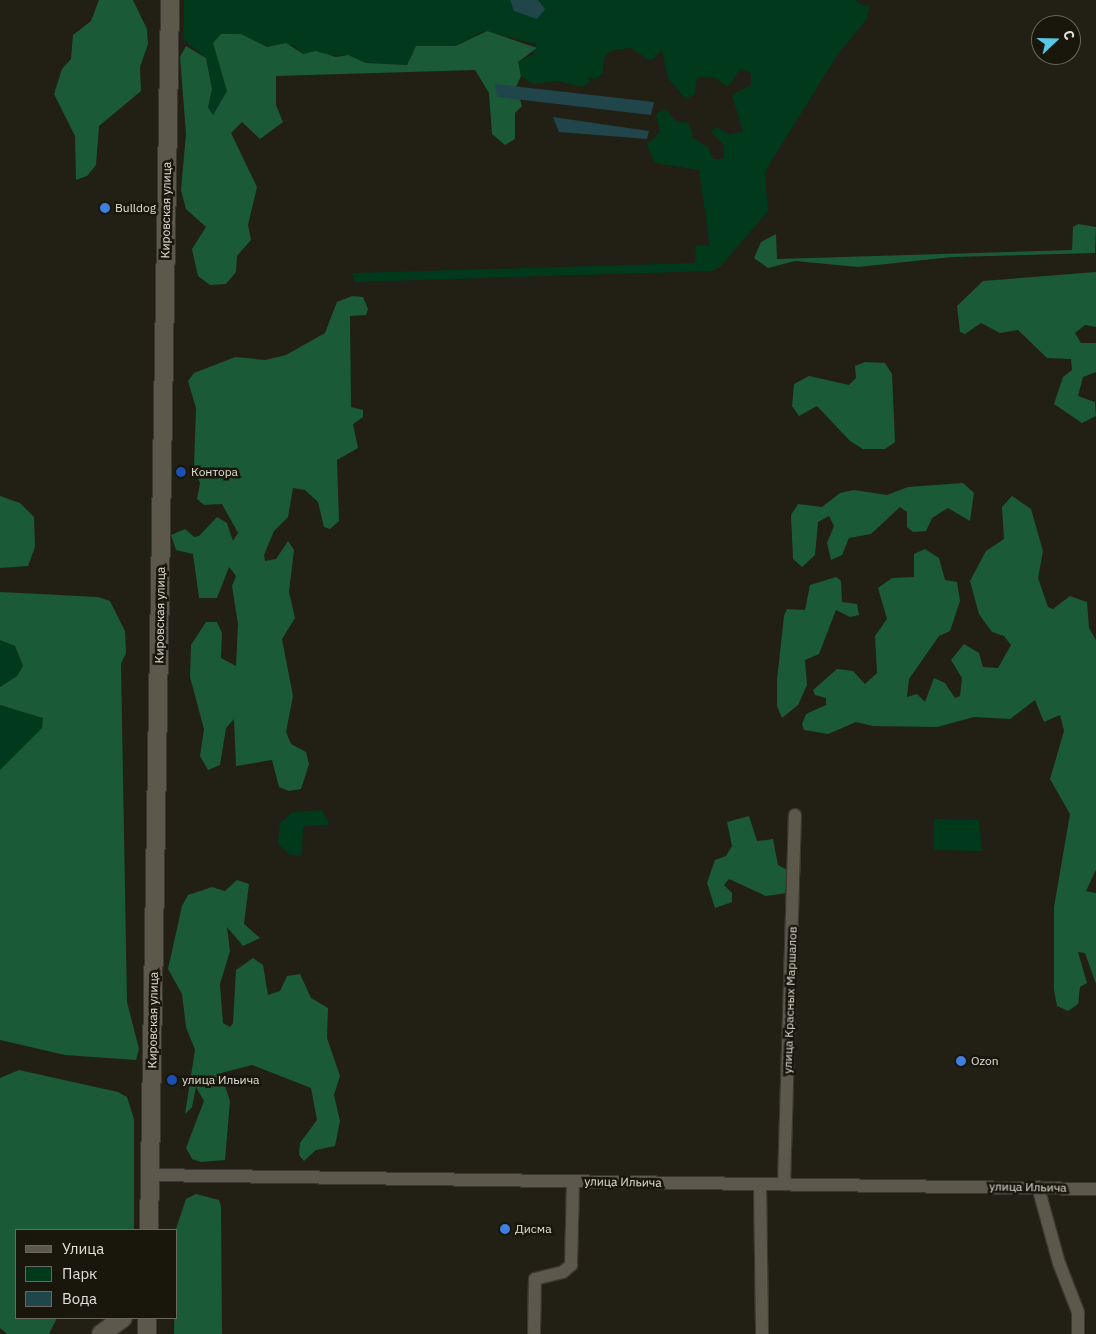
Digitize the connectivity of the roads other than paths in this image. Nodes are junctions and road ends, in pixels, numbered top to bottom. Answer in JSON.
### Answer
{"nodes":[{"id":1,"x":170,"y":0,"type":"edge"},
{"id":2,"x":795,"y":815,"type":"dead end"},
{"id":3,"x":150,"y":1175,"type":"junction"},
{"id":4,"x":573,"y":1181,"type":"junction"},
{"id":5,"x":760,"y":1184,"type":"junction"},
{"id":6,"x":784,"y":1184,"type":"junction"},
{"id":7,"x":1038,"y":1187,"type":"junction"},
{"id":8,"x":1096,"y":1189,"type":"edge"},
{"id":9,"x":149,"y":1229,"type":"edge"},
{"id":10,"x":122,"y":1319,"type":"edge"},
{"id":11,"x":147,"y":1319,"type":"edge"},
{"id":12,"x":101,"y":1334,"type":"edge"},
{"id":13,"x":147,"y":1334,"type":"edge"},
{"id":14,"x":534,"y":1334,"type":"edge"},
{"id":15,"x":762,"y":1334,"type":"edge"},
{"id":16,"x":1078,"y":1334,"type":"edge"}],
"edges":[{"from":1,"to":3,"type":"main road","name":"Кировская улица"},
{"from":2,"to":6,"type":"street","name":"улица Красных Маршалов"},
{"from":3,"to":4,"type":"street","name":"улица Ильича"},
{"from":3,"to":9,"type":"main road","name":"Кировская улица"},
{"from":4,"to":5,"type":"street","name":"улица Ильича"},
{"from":4,"to":14,"type":"street"},
{"from":5,"to":6,"type":"street","name":"улица Ильича"},
{"from":5,"to":15,"type":"street"},
{"from":6,"to":7,"type":"street","name":"улица Ильича"},
{"from":7,"to":8,"type":"street","name":"улица Ильича"},
{"from":7,"to":16,"type":"street"},
{"from":10,"to":12,"type":"main road"},
{"from":11,"to":13,"type":"main road"}]}
